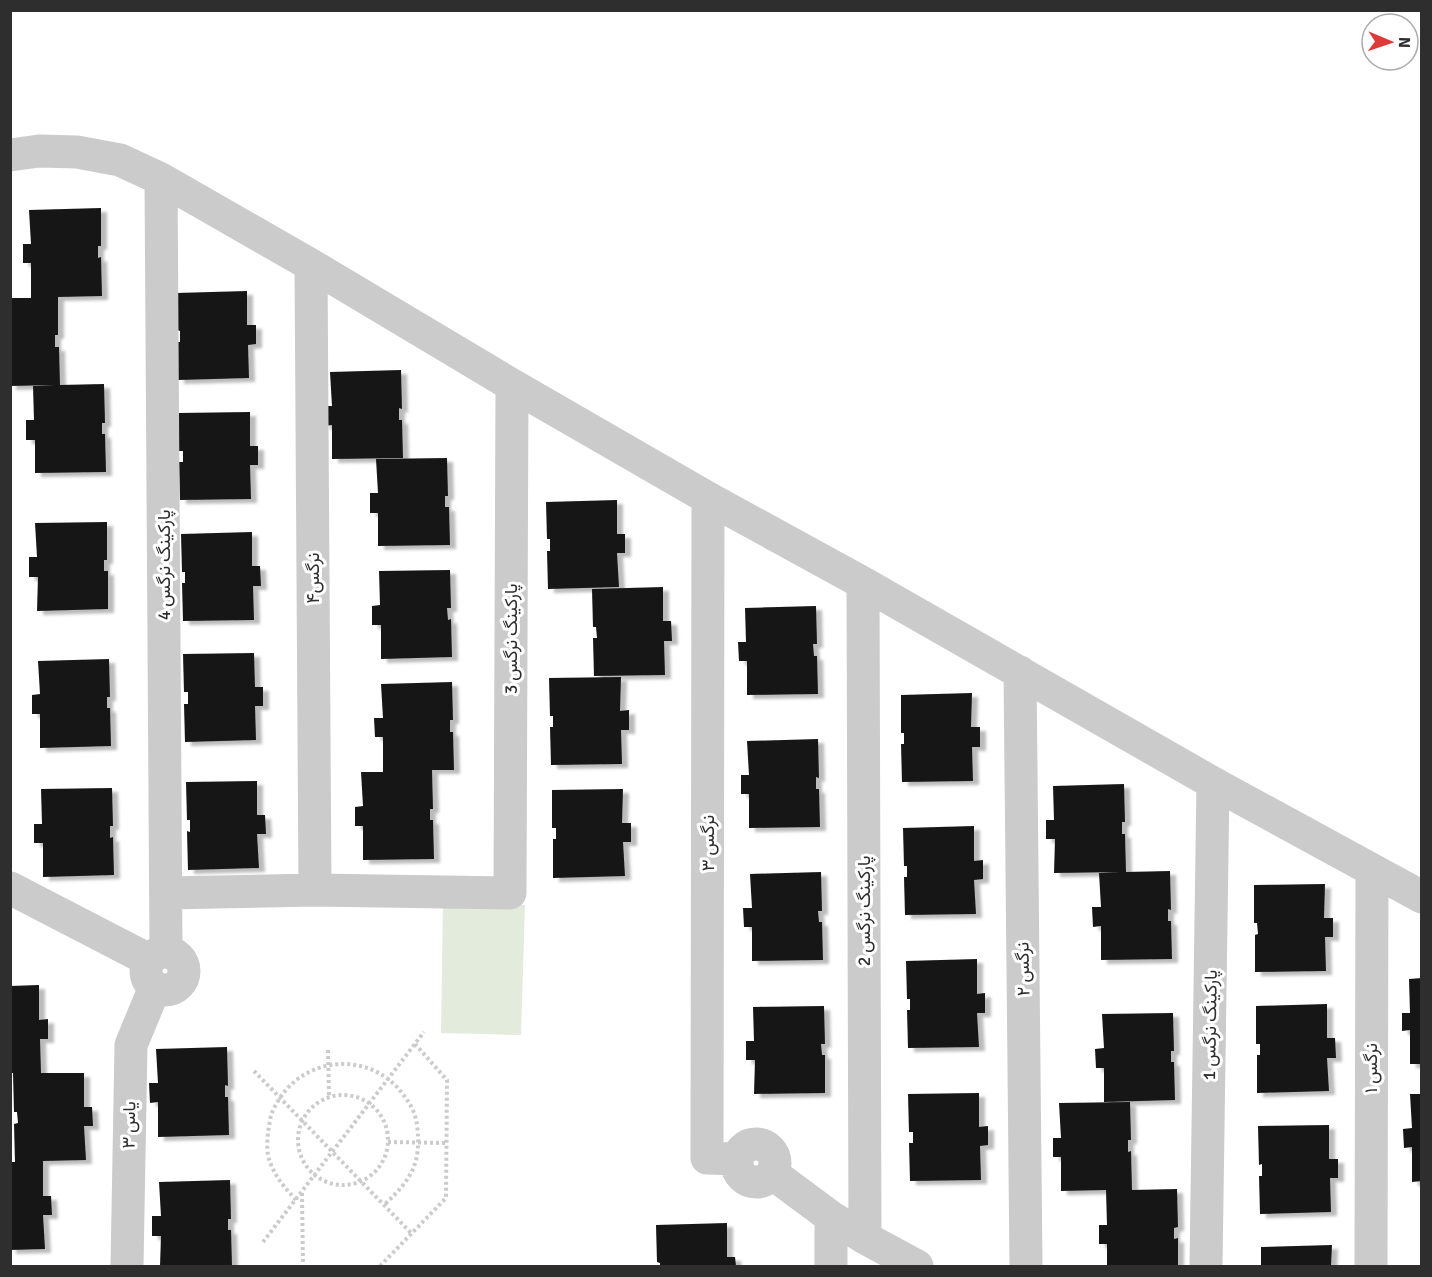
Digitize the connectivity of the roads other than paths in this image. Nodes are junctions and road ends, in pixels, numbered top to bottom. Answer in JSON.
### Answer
{"nodes":[{"id":1,"x":10,"y":155,"type":"edge"},
{"id":2,"x":161,"y":179,"type":"junction"},
{"id":3,"x":311,"y":265,"type":"junction"},
{"id":4,"x":512,"y":386,"type":"junction"},
{"id":5,"x":708,"y":498,"type":"junction"},
{"id":6,"x":863,"y":583,"type":"junction"},
{"id":7,"x":1020,"y":672,"type":"junction"},
{"id":8,"x":1213,"y":783,"type":"junction"},
{"id":9,"x":1372,"y":870,"type":"junction"},
{"id":10,"x":10,"y":888,"type":"edge"},
{"id":11,"x":315,"y":890,"type":"junction"},
{"id":12,"x":166,"y":892,"type":"junction"},
{"id":13,"x":1422,"y":897,"type":"edge"},
{"id":14,"x":157,"y":966,"type":"junction"},
{"id":15,"x":831,"y":1217,"type":"junction"},
{"id":16,"x":865,"y":1238,"type":"junction"},
{"id":17,"x":127,"y":1266,"type":"edge"},
{"id":18,"x":831,"y":1266,"type":"edge"},
{"id":19,"x":917,"y":1266,"type":"edge"},
{"id":20,"x":1026,"y":1266,"type":"edge"},
{"id":21,"x":1206,"y":1266,"type":"edge"},
{"id":22,"x":1371,"y":1266,"type":"edge"}],
"edges":[{"from":1,"to":2,"type":"street"},
{"from":2,"to":3,"type":"street"},
{"from":2,"to":12,"type":"street","name":"پارکینگ نرگس 4"},
{"from":3,"to":4,"type":"street"},
{"from":3,"to":11,"type":"street","name":"نرگس۴"},
{"from":4,"to":5,"type":"street"},
{"from":4,"to":11,"type":"street","name":"پارکینگ نرگس 3"},
{"from":5,"to":6,"type":"street"},
{"from":5,"to":15,"type":"street","name":"نرگس ۳"},
{"from":6,"to":7,"type":"street"},
{"from":6,"to":16,"type":"street","name":"پارکینگ نرگس 2"},
{"from":7,"to":8,"type":"street"},
{"from":7,"to":20,"type":"street","name":"نرگس ۲"},
{"from":8,"to":9,"type":"street"},
{"from":8,"to":21,"type":"street","name":"پارکینگ نرگس 1"},
{"from":9,"to":13,"type":"street"},
{"from":9,"to":22,"type":"street","name":"نرگس ۱"},
{"from":10,"to":14,"type":"street"},
{"from":11,"to":12,"type":"street"},
{"from":12,"to":14,"type":"street","name":"پارکینگ نرگس 4"},
{"from":14,"to":17,"type":"street","name":"یاس ۳"},
{"from":15,"to":16,"type":"street"},
{"from":15,"to":18,"type":"street"},
{"from":16,"to":19,"type":"street"}]}
